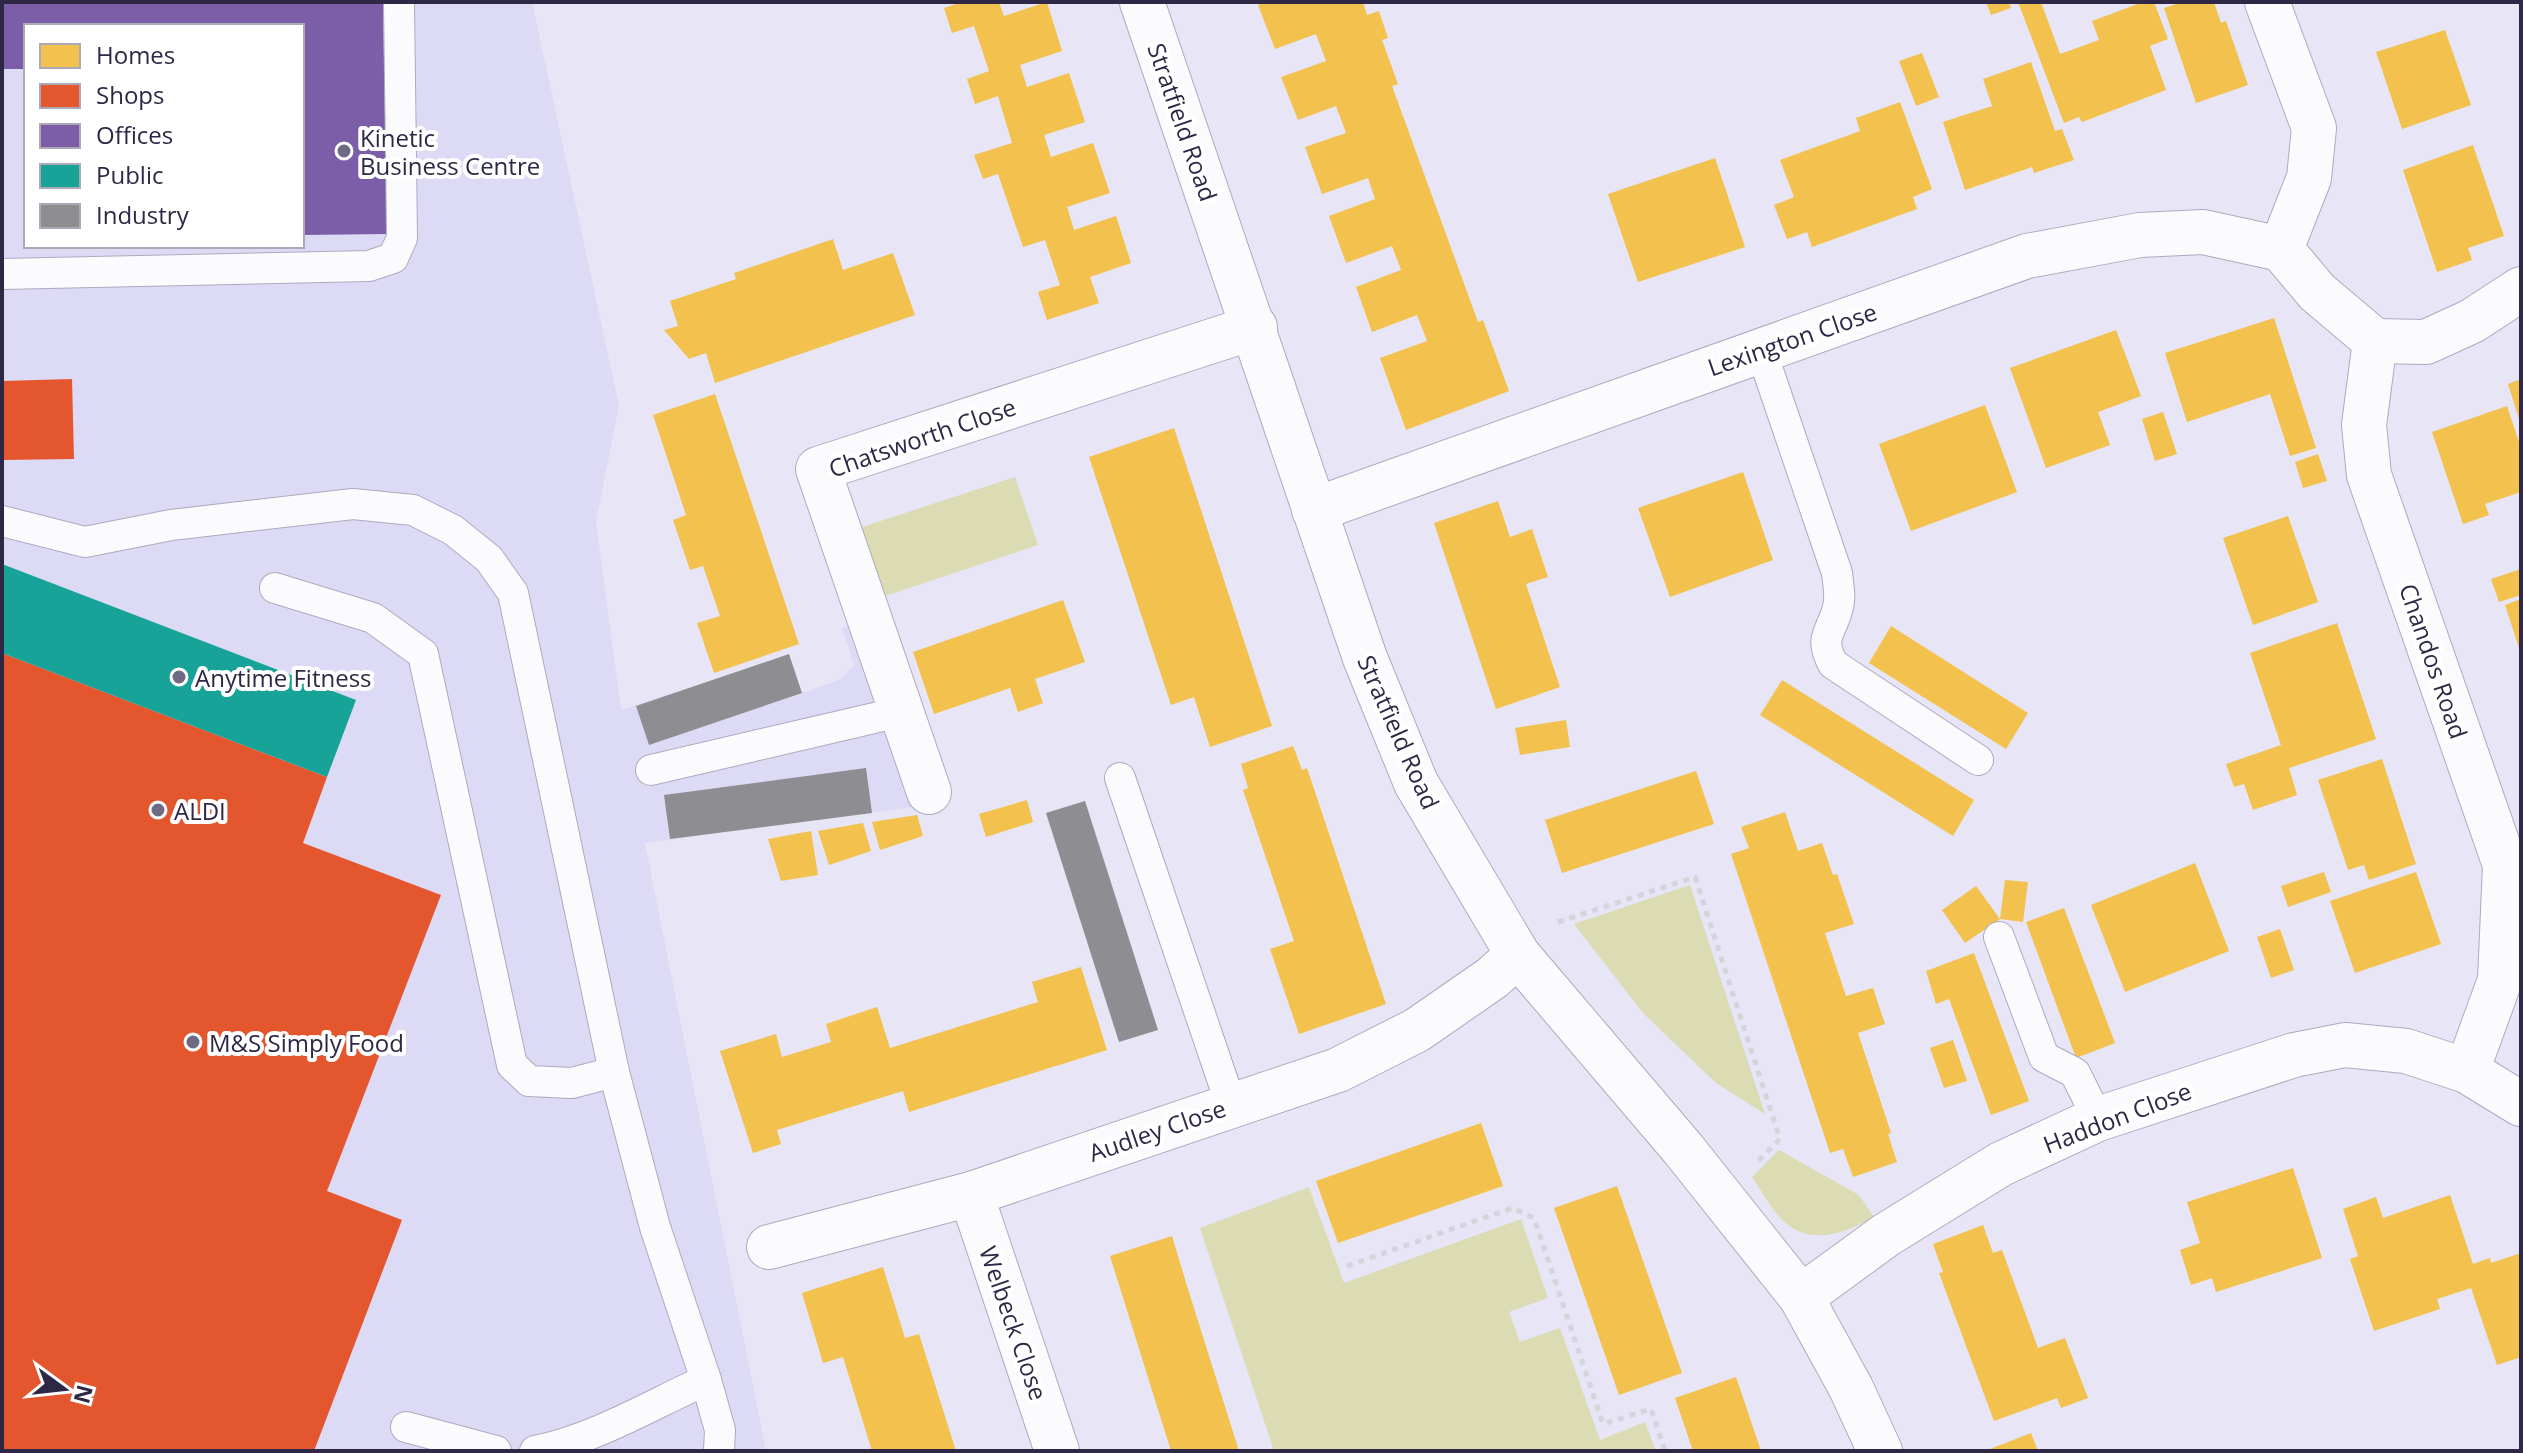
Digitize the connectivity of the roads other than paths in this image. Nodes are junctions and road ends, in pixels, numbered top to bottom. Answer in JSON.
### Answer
{"nodes":[{"id":1,"x":399,"y":2,"type":"edge"},
{"id":2,"x":1142,"y":2,"type":"edge"},
{"id":3,"x":2267,"y":2,"type":"edge"},
{"id":4,"x":2281,"y":249,"type":"junction"},
{"id":5,"x":2,"y":274,"type":"edge"},
{"id":6,"x":2521,"y":289,"type":"edge"},
{"id":7,"x":1255,"y":327,"type":"junction"},
{"id":8,"x":2375,"y":341,"type":"junction"},
{"id":9,"x":1761,"y":350,"type":"junction"},
{"id":10,"x":1314,"y":510,"type":"junction"},
{"id":11,"x":2,"y":521,"type":"edge"},
{"id":12,"x":275,"y":588,"type":"dead end"},
{"id":13,"x":900,"y":712,"type":"junction"},
{"id":14,"x":1978,"y":760,"type":"dead end"},
{"id":15,"x":651,"y":770,"type":"dead end"},
{"id":16,"x":1120,"y":778,"type":"dead end"},
{"id":17,"x":929,"y":792,"type":"dead end"},
{"id":18,"x":1999,"y":937,"type":"dead end"},
{"id":19,"x":1513,"y":947,"type":"junction"},
{"id":20,"x":2467,"y":1071,"type":"junction"},
{"id":21,"x":614,"y":1072,"type":"junction"},
{"id":22,"x":2521,"y":1104,"type":"edge"},
{"id":23,"x":1231,"y":1105,"type":"junction"},
{"id":24,"x":2098,"y":1119,"type":"junction"},
{"id":25,"x":971,"y":1194,"type":"junction"},
{"id":26,"x":769,"y":1247,"type":"dead end"},
{"id":27,"x":1801,"y":1297,"type":"junction"},
{"id":28,"x":706,"y":1380,"type":"junction"},
{"id":29,"x":406,"y":1427,"type":"dead end"},
{"id":30,"x":496,"y":1451,"type":"edge"},
{"id":31,"x":535,"y":1451,"type":"edge"},
{"id":32,"x":719,"y":1451,"type":"edge"},
{"id":33,"x":1057,"y":1451,"type":"edge"},
{"id":34,"x":1880,"y":1451,"type":"edge"}],
"edges":[{"from":1,"to":5,"type":"lane"},
{"from":2,"to":7,"type":"street","name":"Stratfield Road"},
{"from":3,"to":4,"type":"street"},
{"from":4,"to":8,"type":"street"},
{"from":4,"to":9,"type":"street","name":"Lexington Close"},
{"from":6,"to":8,"type":"street"},
{"from":7,"to":10,"type":"street","name":"Stratfield Road"},
{"from":7,"to":13,"type":"street","name":"Chatsworth Close"},
{"from":8,"to":20,"type":"street","name":"Chandos Road"},
{"from":9,"to":10,"type":"street","name":"Lexington Close"},
{"from":9,"to":14,"type":"lane"},
{"from":10,"to":19,"type":"street","name":"Stratfield Road"},
{"from":11,"to":21,"type":"lane"},
{"from":12,"to":21,"type":"lane"},
{"from":13,"to":15,"type":"lane"},
{"from":13,"to":17,"type":"street","name":"Chatsworth Close"},
{"from":16,"to":23,"type":"lane"},
{"from":18,"to":24,"type":"lane"},
{"from":19,"to":23,"type":"street","name":"Audley Close"},
{"from":19,"to":27,"type":"street","name":"Stratfield Road"},
{"from":20,"to":22,"type":"street"},
{"from":20,"to":24,"type":"street","name":"Haddon Close"},
{"from":21,"to":28,"type":"lane"},
{"from":23,"to":25,"type":"street","name":"Audley Close"},
{"from":24,"to":27,"type":"street","name":"Haddon Close"},
{"from":25,"to":26,"type":"street","name":"Audley Close"},
{"from":25,"to":33,"type":"street","name":"Welbeck Close"},
{"from":27,"to":34,"type":"street","name":"Stratfield Road"},
{"from":28,"to":31,"type":"lane"},
{"from":28,"to":32,"type":"lane"},
{"from":29,"to":30,"type":"lane"}]}
